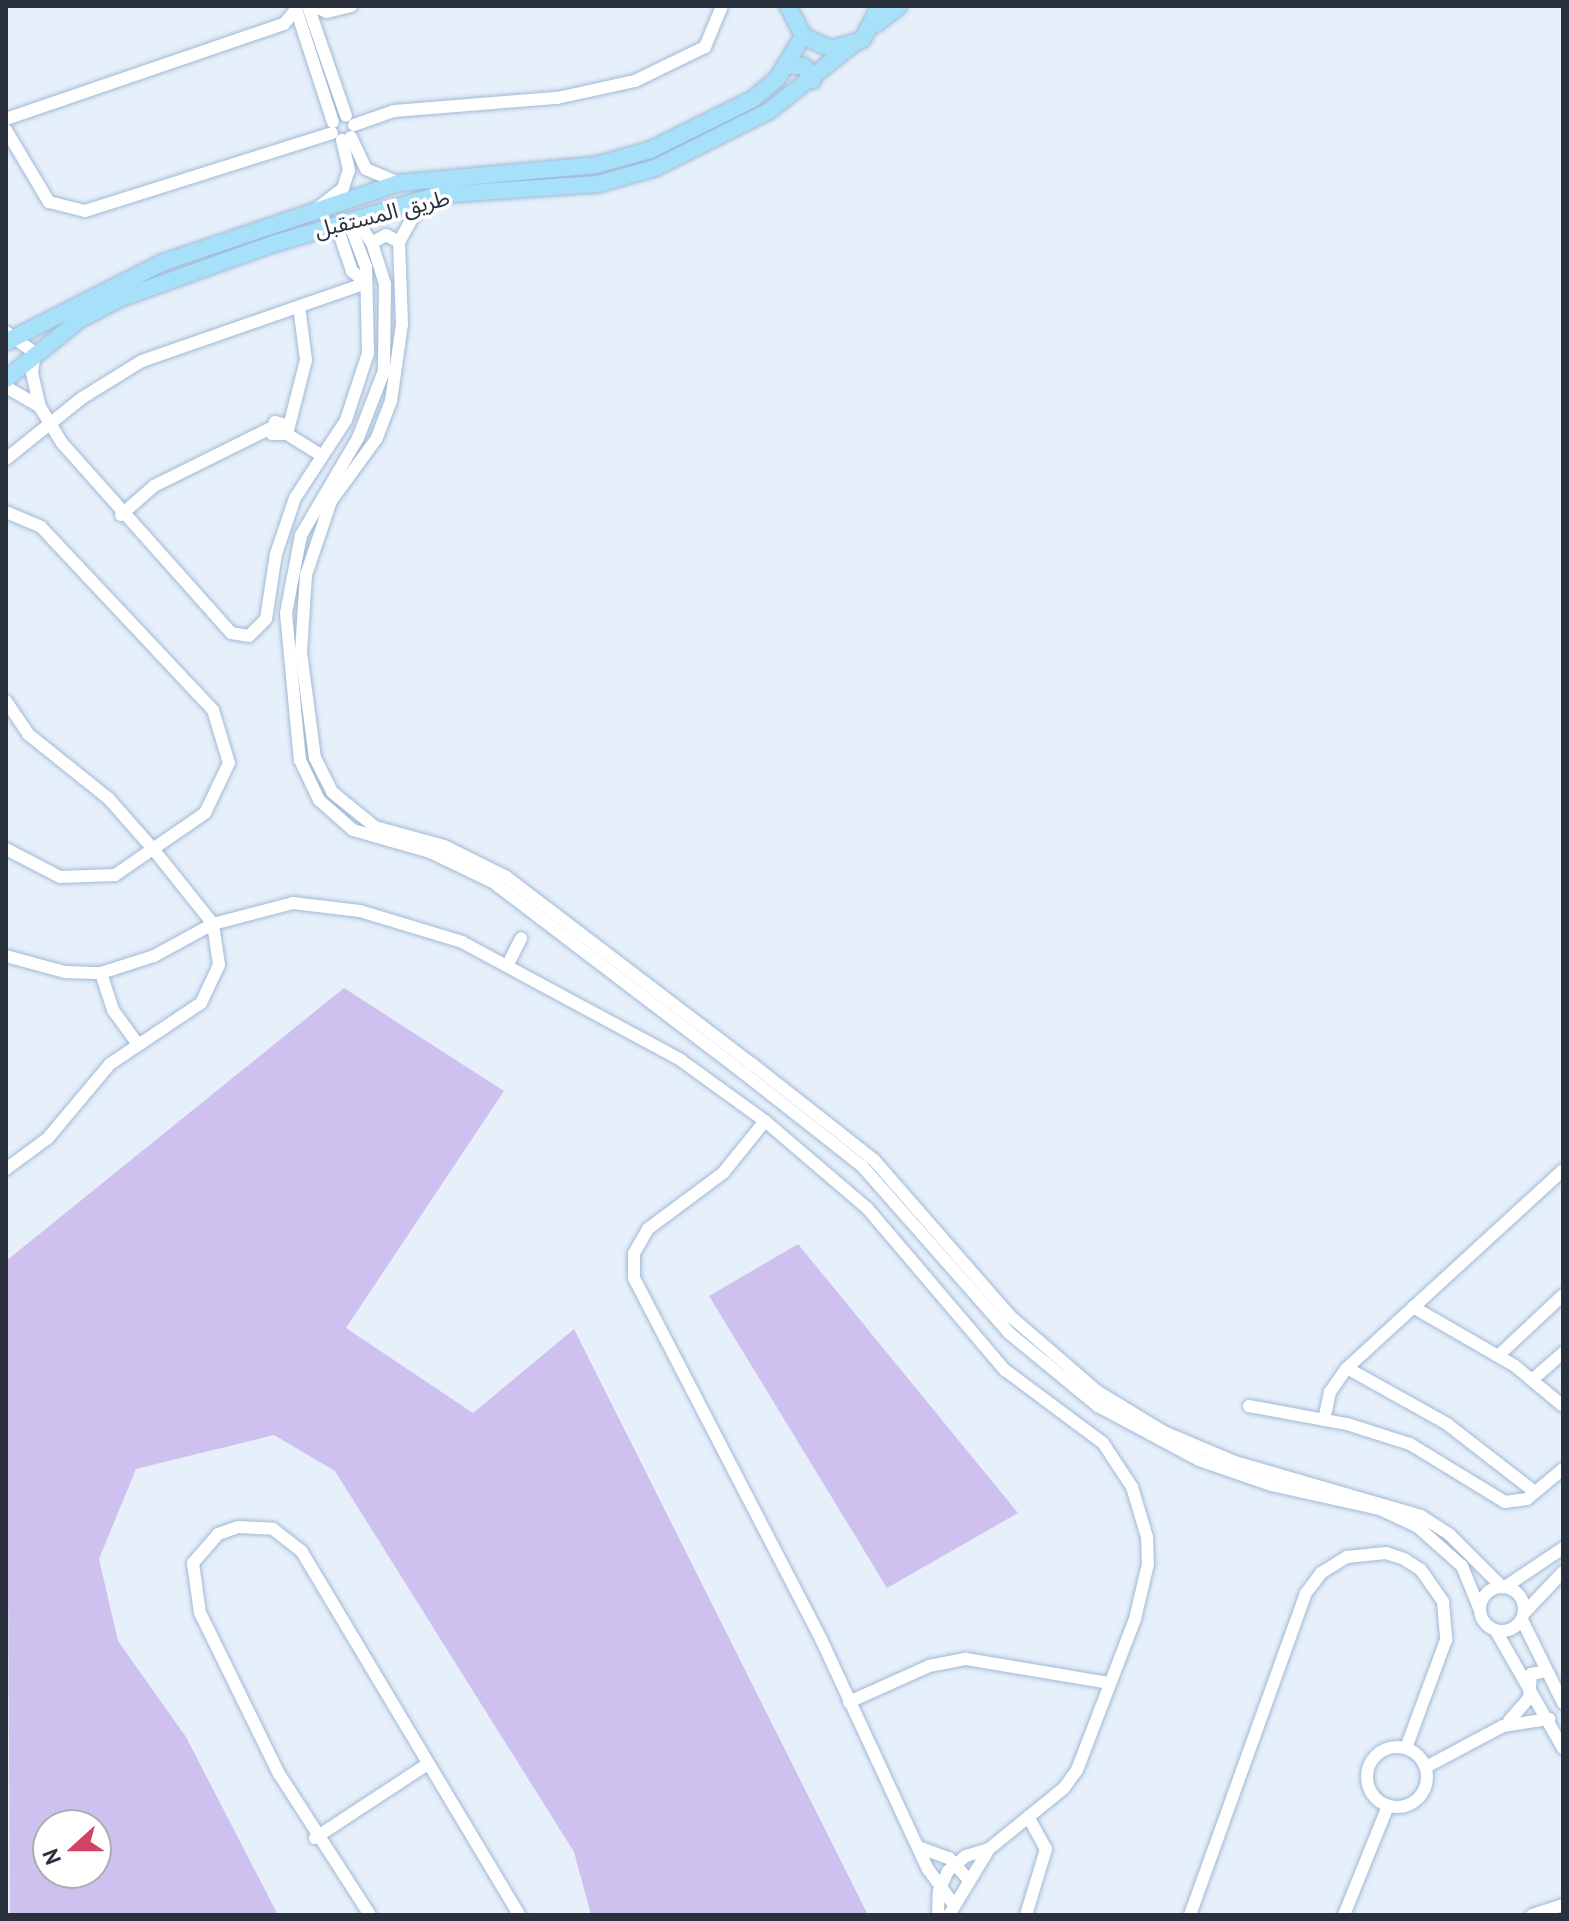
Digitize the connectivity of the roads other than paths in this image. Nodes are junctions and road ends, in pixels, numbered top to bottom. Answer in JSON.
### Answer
{"nodes":[{"id":1,"x":351,"y":6,"type":"edge"},
{"id":2,"x":722,"y":6,"type":"edge"},
{"id":3,"x":880,"y":6,"type":"edge"},
{"id":4,"x":899,"y":6,"type":"edge"},
{"id":5,"x":303,"y":7,"type":"edge"},
{"id":6,"x":788,"y":7,"type":"edge"},
{"id":7,"x":327,"y":12,"type":"junction"},
{"id":8,"x":284,"y":24,"type":"junction"},
{"id":9,"x":876,"y":24,"type":"junction"},
{"id":10,"x":309,"y":30,"type":"junction"},
{"id":11,"x":803,"y":36,"type":"junction"},
{"id":12,"x":852,"y":45,"type":"junction"},
{"id":13,"x":787,"y":66,"type":"junction"},
{"id":14,"x":813,"y":81,"type":"junction"},
{"id":15,"x":6,"y":119,"type":"edge"},
{"id":16,"x":343,"y":129,"type":"junction"},
{"id":17,"x":6,"y":130,"type":"edge"},
{"id":18,"x":399,"y":183,"type":"junction"},
{"id":19,"x":423,"y":199,"type":"junction"},
{"id":20,"x":317,"y":209,"type":"junction"},
{"id":21,"x":346,"y":220,"type":"junction"},
{"id":22,"x":399,"y":242,"type":"junction"},
{"id":23,"x":372,"y":243,"type":"junction"},
{"id":24,"x":366,"y":283,"type":"junction"},
{"id":25,"x":299,"y":306,"type":"junction"},
{"id":26,"x":64,"y":309,"type":"junction"},
{"id":27,"x":60,"y":334,"type":"junction"},
{"id":28,"x":9,"y":336,"type":"edge"},
{"id":29,"x":35,"y":353,"type":"junction"},
{"id":30,"x":6,"y":379,"type":"edge"},
{"id":31,"x":6,"y":387,"type":"edge"},
{"id":32,"x":40,"y":407,"type":"junction"},
{"id":33,"x":50,"y":424,"type":"junction"},
{"id":34,"x":278,"y":430,"type":"junction"},
{"id":35,"x":321,"y":455,"type":"junction"},
{"id":36,"x":6,"y":459,"type":"edge"},
{"id":37,"x":6,"y":512,"type":"edge"},
{"id":38,"x":121,"y":515,"type":"junction"},
{"id":39,"x":6,"y":701,"type":"edge"},
{"id":40,"x":6,"y":849,"type":"edge"},
{"id":41,"x":154,"y":850,"type":"junction"},
{"id":42,"x":213,"y":924,"type":"junction"},
{"id":43,"x":521,"y":938,"type":"dead end"},
{"id":44,"x":6,"y":956,"type":"edge"},
{"id":45,"x":507,"y":966,"type":"junction"},
{"id":46,"x":101,"y":973,"type":"junction"},
{"id":47,"x":137,"y":1043,"type":"junction"},
{"id":48,"x":748,"y":1069,"type":"junction"},
{"id":49,"x":765,"y":1121,"type":"junction"},
{"id":50,"x":6,"y":1169,"type":"edge"},
{"id":51,"x":1563,"y":1170,"type":"edge"},
{"id":52,"x":1563,"y":1295,"type":"edge"},
{"id":53,"x":1413,"y":1307,"type":"junction"},
{"id":54,"x":1563,"y":1353,"type":"edge"},
{"id":55,"x":1499,"y":1355,"type":"junction"},
{"id":56,"x":1347,"y":1368,"type":"junction"},
{"id":57,"x":1533,"y":1379,"type":"junction"},
{"id":58,"x":1249,"y":1406,"type":"dead end"},
{"id":59,"x":1563,"y":1406,"type":"edge"},
{"id":60,"x":1324,"y":1420,"type":"junction"},
{"id":61,"x":1563,"y":1469,"type":"edge"},
{"id":62,"x":1535,"y":1492,"type":"junction"},
{"id":63,"x":1563,"y":1548,"type":"edge"},
{"id":64,"x":1563,"y":1572,"type":"edge"},
{"id":65,"x":1504,"y":1587,"type":"junction"},
{"id":66,"x":1480,"y":1610,"type":"junction"},
{"id":67,"x":1523,"y":1616,"type":"junction"},
{"id":68,"x":1496,"y":1631,"type":"junction"},
{"id":69,"x":1546,"y":1671,"type":"junction"},
{"id":70,"x":1110,"y":1683,"type":"junction"},
{"id":71,"x":1531,"y":1686,"type":"junction"},
{"id":72,"x":849,"y":1702,"type":"junction"},
{"id":73,"x":1563,"y":1703,"type":"edge"},
{"id":74,"x":1549,"y":1719,"type":"junction"},
{"id":75,"x":1503,"y":1726,"type":"junction"},
{"id":76,"x":1406,"y":1748,"type":"junction"},
{"id":77,"x":1563,"y":1748,"type":"edge"},
{"id":78,"x":426,"y":1765,"type":"junction"},
{"id":79,"x":1426,"y":1767,"type":"junction"},
{"id":80,"x":1388,"y":1806,"type":"junction"},
{"id":81,"x":1028,"y":1817,"type":"junction"},
{"id":82,"x":315,"y":1838,"type":"junction"},
{"id":83,"x":918,"y":1847,"type":"junction"},
{"id":84,"x":989,"y":1849,"type":"junction"},
{"id":85,"x":956,"y":1863,"type":"junction"},
{"id":86,"x":968,"y":1879,"type":"junction"},
{"id":87,"x":939,"y":1891,"type":"junction"},
{"id":88,"x":1563,"y":1905,"type":"edge"},
{"id":89,"x":952,"y":1910,"type":"edge"},
{"id":90,"x":370,"y":1915,"type":"edge"},
{"id":91,"x":519,"y":1915,"type":"edge"},
{"id":92,"x":938,"y":1915,"type":"edge"},
{"id":93,"x":1026,"y":1915,"type":"edge"},
{"id":94,"x":1190,"y":1915,"type":"edge"},
{"id":95,"x":1344,"y":1915,"type":"edge"},
{"id":96,"x":1532,"y":1915,"type":"edge"}],
"edges":[{"from":1,"to":7,"type":"street"},
{"from":2,"to":16,"type":"street"},
{"from":3,"to":9,"type":"main road"},
{"from":4,"to":9,"type":"main road"},
{"from":5,"to":7,"type":"street"},
{"from":5,"to":8,"type":"street"},
{"from":5,"to":10,"type":"street"},
{"from":6,"to":11,"type":"main road"},
{"from":7,"to":10,"type":"street"},
{"from":8,"to":10,"type":"street"},
{"from":8,"to":15,"type":"street"},
{"from":9,"to":12,"type":"main road","name":"طريق المستقبل"},
{"from":10,"to":16,"type":"street"},
{"from":11,"to":12,"type":"main road"},
{"from":11,"to":13,"type":"main road","name":"طريق المستقبل"},
{"from":12,"to":14,"type":"main road","name":"طريق المستقبل"},
{"from":13,"to":14,"type":"main road"},
{"from":13,"to":18,"type":"main road","name":"طريق المستقبل"},
{"from":14,"to":19,"type":"main road","name":"طريق المستقبل"},
{"from":16,"to":17,"type":"street"},
{"from":16,"to":18,"type":"street"},
{"from":16,"to":20,"type":"street"},
{"from":18,"to":20,"type":"main road","name":"طريق المستقبل"},
{"from":19,"to":21,"type":"main road","name":"طريق المستقبل"},
{"from":19,"to":22,"type":"street"},
{"from":20,"to":26,"type":"main road","name":"طريق المستقبل"},
{"from":21,"to":23,"type":"street"},
{"from":21,"to":24,"type":"street"},
{"from":21,"to":27,"type":"main road","name":"طريق المستقبل"},
{"from":22,"to":23,"type":"street"},
{"from":22,"to":48,"type":"street"},
{"from":23,"to":48,"type":"street"},
{"from":24,"to":25,"type":"street"},
{"from":24,"to":35,"type":"street"},
{"from":25,"to":33,"type":"street"},
{"from":25,"to":34,"type":"street"},
{"from":26,"to":27,"type":"main road"},
{"from":26,"to":28,"type":"main road","name":"طريق المستقبل"},
{"from":27,"to":29,"type":"main road","name":"طريق المستقبل"},
{"from":28,"to":29,"type":"street"},
{"from":29,"to":30,"type":"main road","name":"طريق المستقبل"},
{"from":29,"to":32,"type":"street"},
{"from":31,"to":32,"type":"street"},
{"from":32,"to":33,"type":"street"},
{"from":33,"to":36,"type":"street"},
{"from":33,"to":38,"type":"street"},
{"from":34,"to":35,"type":"street"},
{"from":34,"to":38,"type":"street"},
{"from":35,"to":38,"type":"street"},
{"from":37,"to":41,"type":"street"},
{"from":39,"to":41,"type":"street"},
{"from":40,"to":41,"type":"street"},
{"from":41,"to":42,"type":"street"},
{"from":42,"to":45,"type":"street"},
{"from":42,"to":46,"type":"street"},
{"from":42,"to":47,"type":"street"},
{"from":43,"to":45,"type":"street"},
{"from":44,"to":46,"type":"street"},
{"from":45,"to":49,"type":"street"},
{"from":46,"to":47,"type":"street"},
{"from":47,"to":50,"type":"street"},
{"from":48,"to":65,"type":"street"},
{"from":48,"to":66,"type":"street"},
{"from":49,"to":70,"type":"street"},
{"from":49,"to":72,"type":"street"},
{"from":51,"to":53,"type":"street"},
{"from":52,"to":55,"type":"street"},
{"from":53,"to":55,"type":"street"},
{"from":53,"to":56,"type":"street"},
{"from":54,"to":57,"type":"street"},
{"from":55,"to":57,"type":"street"},
{"from":56,"to":60,"type":"street"},
{"from":56,"to":62,"type":"street"},
{"from":57,"to":59,"type":"street"},
{"from":58,"to":60,"type":"street"},
{"from":60,"to":62,"type":"street"},
{"from":61,"to":62,"type":"street"},
{"from":63,"to":65,"type":"street"},
{"from":64,"to":67,"type":"street"},
{"from":65,"to":66,"type":"street"},
{"from":65,"to":67,"type":"street"},
{"from":66,"to":68,"type":"street"},
{"from":67,"to":68,"type":"street"},
{"from":67,"to":69,"type":"street"},
{"from":68,"to":71,"type":"street"},
{"from":69,"to":71,"type":"street"},
{"from":69,"to":73,"type":"street"},
{"from":70,"to":72,"type":"street"},
{"from":70,"to":81,"type":"street"},
{"from":71,"to":74,"type":"street"},
{"from":71,"to":75,"type":"street"},
{"from":72,"to":83,"type":"street"},
{"from":74,"to":75,"type":"street"},
{"from":74,"to":77,"type":"street"},
{"from":75,"to":79,"type":"street"},
{"from":76,"to":79,"type":"street"},
{"from":76,"to":80,"type":"street"},
{"from":76,"to":94,"type":"street"},
{"from":78,"to":82,"type":"street"},
{"from":78,"to":82,"type":"street"},
{"from":78,"to":91,"type":"street"},
{"from":79,"to":80,"type":"street"},
{"from":80,"to":95,"type":"street"},
{"from":81,"to":84,"type":"street"},
{"from":81,"to":93,"type":"street"},
{"from":82,"to":90,"type":"street"},
{"from":83,"to":85,"type":"street"},
{"from":83,"to":87,"type":"street"},
{"from":84,"to":85,"type":"street"},
{"from":84,"to":86,"type":"street"},
{"from":85,"to":86,"type":"street"},
{"from":85,"to":87,"type":"street"},
{"from":86,"to":89,"type":"street"},
{"from":87,"to":89,"type":"street"},
{"from":87,"to":92,"type":"street"},
{"from":88,"to":96,"type":"street"}]}
